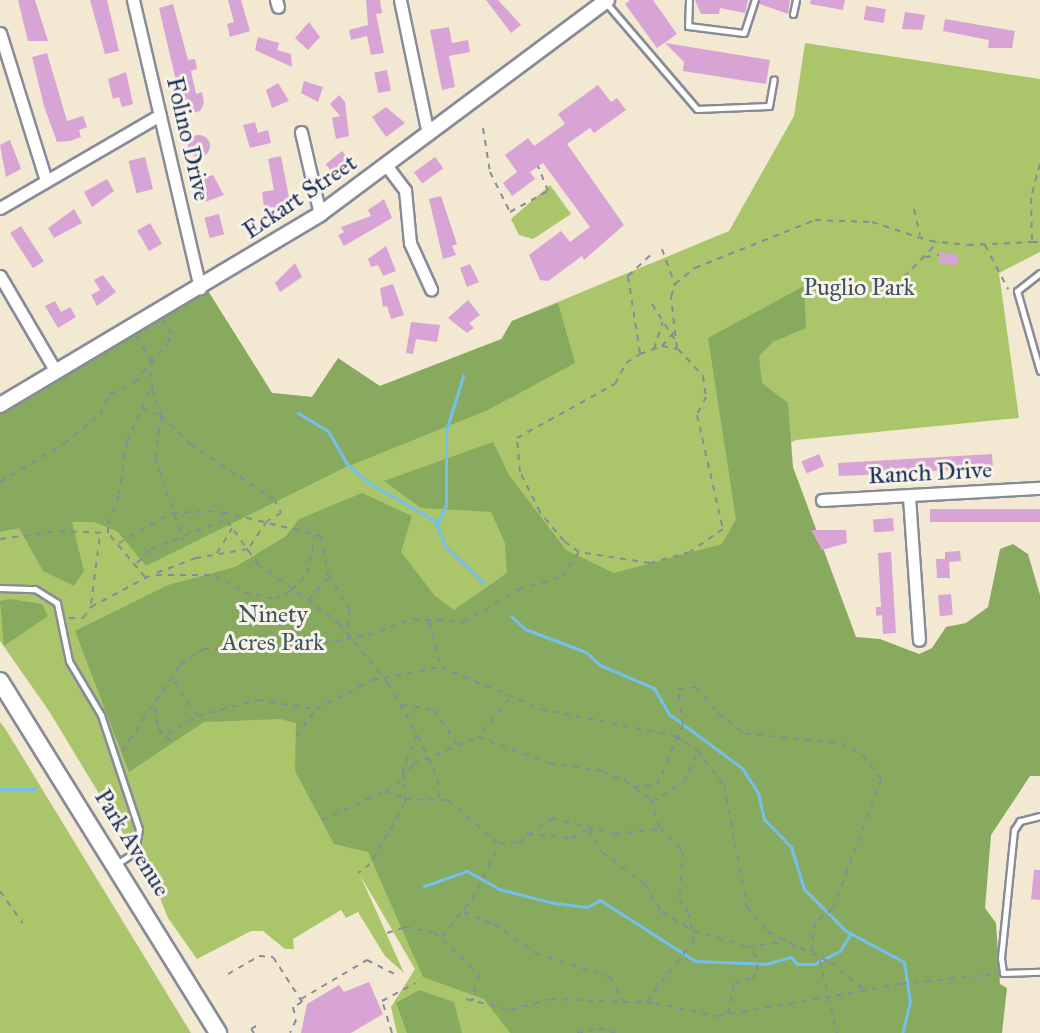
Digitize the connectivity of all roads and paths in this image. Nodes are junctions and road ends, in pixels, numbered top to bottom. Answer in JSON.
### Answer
{"nodes":[{"id":1,"x":133,"y":0,"type":"edge"},
{"id":2,"x":400,"y":0,"type":"edge"},
{"id":3,"x":689,"y":0,"type":"edge"},
{"id":4,"x":755,"y":0,"type":"edge"},
{"id":5,"x":796,"y":0,"type":"edge"},
{"id":6,"x":606,"y":1,"type":"edge"},
{"id":7,"x":793,"y":14,"type":"dead end"},
{"id":8,"x":0,"y":33,"type":"edge"},
{"id":9,"x":774,"y":79,"type":"dead end"},
{"id":10,"x":160,"y":115,"type":"junction"},
{"id":11,"x":483,"y":128,"type":"dead end"},
{"id":12,"x":301,"y":132,"type":"dead end"},
{"id":13,"x":428,"y":134,"type":"junction"},
{"id":14,"x":1040,"y":164,"type":"edge"},
{"id":15,"x":386,"y":165,"type":"junction"},
{"id":16,"x":538,"y":166,"type":"dead end"},
{"id":17,"x":46,"y":181,"type":"junction"},
{"id":18,"x":0,"y":208,"type":"edge"},
{"id":19,"x":914,"y":209,"type":"dead end"},
{"id":20,"x":320,"y":214,"type":"junction"},
{"id":21,"x":921,"y":238,"type":"junction"},
{"id":22,"x":939,"y":242,"type":"junction"},
{"id":23,"x":1032,"y":242,"type":"junction"},
{"id":24,"x":1040,"y":242,"type":"edge"},
{"id":25,"x":985,"y":244,"type":"junction"},
{"id":26,"x":662,"y":249,"type":"dead end"},
{"id":27,"x":653,"y":253,"type":"dead end"},
{"id":28,"x":939,"y":255,"type":"dead end"},
{"id":29,"x":921,"y":258,"type":"junction"},
{"id":30,"x":1040,"y":273,"type":"edge"},
{"id":31,"x":0,"y":276,"type":"edge"},
{"id":32,"x":904,"y":277,"type":"dead end"},
{"id":33,"x":675,"y":284,"type":"junction"},
{"id":34,"x":200,"y":288,"type":"junction"},
{"id":35,"x":431,"y":289,"type":"dead end"},
{"id":36,"x":1017,"y":291,"type":"junction"},
{"id":37,"x":652,"y":304,"type":"dead end"},
{"id":38,"x":158,"y":312,"type":"junction"},
{"id":39,"x":663,"y":321,"type":"junction"},
{"id":40,"x":131,"y":328,"type":"junction"},
{"id":41,"x":676,"y":330,"type":"junction"},
{"id":42,"x":671,"y":334,"type":"junction"},
{"id":43,"x":675,"y":340,"type":"junction"},
{"id":44,"x":662,"y":346,"type":"junction"},
{"id":45,"x":654,"y":349,"type":"junction"},
{"id":46,"x":678,"y":349,"type":"junction"},
{"id":47,"x":640,"y":354,"type":"junction"},
{"id":48,"x":151,"y":360,"type":"junction"},
{"id":49,"x":1040,"y":371,"type":"edge"},
{"id":50,"x":56,"y":372,"type":"junction"},
{"id":51,"x":153,"y":382,"type":"junction"},
{"id":52,"x":0,"y":405,"type":"edge"},
{"id":53,"x":140,"y":408,"type":"junction"},
{"id":54,"x":161,"y":416,"type":"junction"},
{"id":55,"x":0,"y":482,"type":"edge"},
{"id":56,"x":1040,"y":488,"type":"edge"},
{"id":57,"x":909,"y":497,"type":"junction"},
{"id":58,"x":822,"y":500,"type":"dead end"},
{"id":59,"x":220,"y":511,"type":"junction"},
{"id":60,"x":172,"y":513,"type":"junction"},
{"id":61,"x":227,"y":519,"type":"junction"},
{"id":62,"x":267,"y":521,"type":"junction"},
{"id":63,"x":233,"y":527,"type":"junction"},
{"id":64,"x":108,"y":533,"type":"junction"},
{"id":65,"x":100,"y":534,"type":"junction"},
{"id":66,"x":315,"y":535,"type":"junction"},
{"id":67,"x":0,"y":539,"type":"edge"},
{"id":68,"x":183,"y":540,"type":"junction"},
{"id":69,"x":119,"y":543,"type":"junction"},
{"id":70,"x":248,"y":549,"type":"junction"},
{"id":71,"x":579,"y":552,"type":"junction"},
{"id":72,"x":216,"y":555,"type":"junction"},
{"id":73,"x":137,"y":563,"type":"junction"},
{"id":74,"x":151,"y":575,"type":"junction"},
{"id":75,"x":145,"y":578,"type":"junction"},
{"id":76,"x":329,"y":578,"type":"junction"},
{"id":77,"x":0,"y":588,"type":"edge"},
{"id":78,"x":292,"y":590,"type":"junction"},
{"id":79,"x":308,"y":601,"type":"junction"},
{"id":80,"x":91,"y":607,"type":"junction"},
{"id":81,"x":60,"y":618,"type":"junction"},
{"id":82,"x":429,"y":620,"type":"junction"},
{"id":83,"x":347,"y":637,"type":"junction"},
{"id":84,"x":919,"y":640,"type":"dead end"},
{"id":85,"x":441,"y":667,"type":"junction"},
{"id":86,"x":381,"y":678,"type":"junction"},
{"id":87,"x":0,"y":681,"type":"edge"},
{"id":88,"x":174,"y":681,"type":"junction"},
{"id":89,"x":510,"y":699,"type":"junction"},
{"id":90,"x":401,"y":704,"type":"junction"},
{"id":91,"x":155,"y":707,"type":"junction"},
{"id":92,"x":316,"y":709,"type":"junction"},
{"id":93,"x":197,"y":716,"type":"junction"},
{"id":94,"x":168,"y":734,"type":"junction"},
{"id":95,"x":417,"y":734,"type":"junction"},
{"id":96,"x":675,"y":736,"type":"junction"},
{"id":97,"x":296,"y":737,"type":"dead end"},
{"id":98,"x":478,"y":737,"type":"junction"},
{"id":99,"x":172,"y":742,"type":"dead end"},
{"id":100,"x":459,"y":747,"type":"junction"},
{"id":101,"x":698,"y":751,"type":"junction"},
{"id":102,"x":115,"y":757,"type":"junction"},
{"id":103,"x":427,"y":757,"type":"junction"},
{"id":104,"x":403,"y":780,"type":"junction"},
{"id":105,"x":633,"y":787,"type":"junction"},
{"id":106,"x":385,"y":791,"type":"junction"},
{"id":107,"x":439,"y":798,"type":"junction"},
{"id":108,"x":405,"y":799,"type":"junction"},
{"id":109,"x":651,"y":803,"type":"junction"},
{"id":110,"x":1040,"y":816,"type":"edge"},
{"id":111,"x":322,"y":820,"type":"dead end"},
{"id":112,"x":660,"y":828,"type":"junction"},
{"id":113,"x":589,"y":829,"type":"junction"},
{"id":114,"x":527,"y":834,"type":"junction"},
{"id":115,"x":499,"y":844,"type":"junction"},
{"id":116,"x":117,"y":863,"type":"junction"},
{"id":117,"x":358,"y":873,"type":"dead end"},
{"id":118,"x":0,"y":891,"type":"edge"},
{"id":119,"x":464,"y":912,"type":"junction"},
{"id":120,"x":22,"y":923,"type":"dead end"},
{"id":121,"x":694,"y":931,"type":"junction"},
{"id":122,"x":387,"y":933,"type":"dead end"},
{"id":123,"x":441,"y":938,"type":"junction"},
{"id":124,"x":787,"y":941,"type":"junction"},
{"id":125,"x":748,"y":947,"type":"junction"},
{"id":126,"x":811,"y":956,"type":"junction"},
{"id":127,"x":820,"y":958,"type":"junction"},
{"id":128,"x":1040,"y":972,"type":"edge"},
{"id":129,"x":1003,"y":973,"type":"junction"},
{"id":130,"x":228,"y":974,"type":"dead end"},
{"id":131,"x":397,"y":975,"type":"dead end"},
{"id":132,"x":416,"y":983,"type":"dead end"},
{"id":133,"x":865,"y":990,"type":"junction"},
{"id":134,"x":832,"y":997,"type":"junction"},
{"id":135,"x":300,"y":999,"type":"junction"},
{"id":136,"x":466,"y":999,"type":"dead end"},
{"id":137,"x":472,"y":1001,"type":"junction"},
{"id":138,"x":623,"y":1002,"type":"junction"},
{"id":139,"x":647,"y":1003,"type":"junction"},
{"id":140,"x":728,"y":1014,"type":"junction"},
{"id":141,"x":258,"y":1025,"type":"dead end"},
{"id":142,"x":390,"y":1028,"type":"junction"},
{"id":143,"x":218,"y":1033,"type":"edge"},
{"id":144,"x":254,"y":1033,"type":"edge"},
{"id":145,"x":290,"y":1033,"type":"edge"},
{"id":146,"x":385,"y":1033,"type":"edge"},
{"id":147,"x":392,"y":1033,"type":"edge"},
{"id":148,"x":577,"y":1033,"type":"edge"},
{"id":149,"x":615,"y":1033,"type":"edge"},
{"id":150,"x":837,"y":1033,"type":"edge"}],
"edges":[{"from":1,"to":10,"type":"street","name":"Folino Drive"},
{"from":2,"to":13,"type":"street"},
{"from":3,"to":4,"type":"lane"},
{"from":5,"to":7,"type":"lane"},
{"from":6,"to":9,"type":"lane"},
{"from":6,"to":13,"type":"street","name":"Eckart Street"},
{"from":8,"to":17,"type":"street"},
{"from":10,"to":17,"type":"street"},
{"from":10,"to":34,"type":"street","name":"Folino Drive"},
{"from":11,"to":16,"type":"path"},
{"from":12,"to":20,"type":"street"},
{"from":13,"to":15,"type":"street","name":"Eckart Street"},
{"from":14,"to":23,"type":"path"},
{"from":15,"to":20,"type":"street","name":"Eckart Street"},
{"from":15,"to":35,"type":"street"},
{"from":17,"to":18,"type":"street"},
{"from":19,"to":21,"type":"path"},
{"from":20,"to":34,"type":"street","name":"Eckart Street"},
{"from":21,"to":22,"type":"path"},
{"from":21,"to":33,"type":"path"},
{"from":22,"to":25,"type":"path"},
{"from":22,"to":29,"type":"path"},
{"from":23,"to":24,"type":"path"},
{"from":23,"to":25,"type":"path"},
{"from":25,"to":36,"type":"path"},
{"from":26,"to":33,"type":"path"},
{"from":27,"to":47,"type":"path"},
{"from":28,"to":29,"type":"path"},
{"from":29,"to":32,"type":"path"},
{"from":30,"to":36,"type":"lane"},
{"from":31,"to":50,"type":"street"},
{"from":33,"to":41,"type":"path"},
{"from":34,"to":38,"type":"street","name":"Eckart Street"},
{"from":36,"to":49,"type":"lane"},
{"from":37,"to":39,"type":"path"},
{"from":38,"to":40,"type":"street","name":"Eckart Street"},
{"from":38,"to":48,"type":"path"},
{"from":39,"to":42,"type":"path"},
{"from":39,"to":45,"type":"path"},
{"from":40,"to":48,"type":"path"},
{"from":40,"to":50,"type":"street","name":"Eckart Street"},
{"from":41,"to":42,"type":"path"},
{"from":41,"to":43,"type":"path"},
{"from":42,"to":43,"type":"path"},
{"from":42,"to":44,"type":"path"},
{"from":43,"to":46,"type":"path"},
{"from":44,"to":45,"type":"path"},
{"from":44,"to":46,"type":"path"},
{"from":45,"to":47,"type":"path"},
{"from":46,"to":71,"type":"path"},
{"from":47,"to":71,"type":"path"},
{"from":48,"to":51,"type":"path"},
{"from":48,"to":55,"type":"path"},
{"from":50,"to":52,"type":"street","name":"Eckart Street"},
{"from":51,"to":53,"type":"path"},
{"from":51,"to":54,"type":"path"},
{"from":53,"to":54,"type":"path"},
{"from":53,"to":64,"type":"path"},
{"from":54,"to":60,"type":"path"},
{"from":54,"to":62,"type":"path"},
{"from":56,"to":57,"type":"street","name":"Ranch Drive"},
{"from":57,"to":58,"type":"street","name":"Ranch Drive"},
{"from":57,"to":84,"type":"street"},
{"from":59,"to":60,"type":"path"},
{"from":59,"to":61,"type":"path"},
{"from":59,"to":62,"type":"path"},
{"from":60,"to":68,"type":"path"},
{"from":60,"to":69,"type":"path"},
{"from":61,"to":63,"type":"path"},
{"from":61,"to":68,"type":"path"},
{"from":62,"to":66,"type":"path"},
{"from":62,"to":70,"type":"path"},
{"from":63,"to":70,"type":"path"},
{"from":63,"to":72,"type":"path"},
{"from":64,"to":65,"type":"path"},
{"from":64,"to":69,"type":"path"},
{"from":65,"to":67,"type":"path"},
{"from":65,"to":80,"type":"path"},
{"from":66,"to":76,"type":"path"},
{"from":66,"to":78,"type":"path"},
{"from":68,"to":73,"type":"path"},
{"from":69,"to":73,"type":"path"},
{"from":70,"to":72,"type":"path"},
{"from":70,"to":78,"type":"path"},
{"from":71,"to":82,"type":"path"},
{"from":72,"to":74,"type":"path"},
{"from":73,"to":75,"type":"path"},
{"from":74,"to":75,"type":"path"},
{"from":74,"to":78,"type":"path"},
{"from":75,"to":80,"type":"path"},
{"from":76,"to":79,"type":"path"},
{"from":76,"to":83,"type":"path"},
{"from":77,"to":81,"type":"lane"},
{"from":78,"to":79,"type":"path"},
{"from":79,"to":83,"type":"path"},
{"from":80,"to":81,"type":"path"},
{"from":81,"to":102,"type":"lane"},
{"from":82,"to":83,"type":"path"},
{"from":82,"to":85,"type":"path"},
{"from":83,"to":86,"type":"path"},
{"from":83,"to":88,"type":"path"},
{"from":85,"to":86,"type":"path"},
{"from":85,"to":89,"type":"path"},
{"from":86,"to":90,"type":"path"},
{"from":86,"to":92,"type":"path"},
{"from":87,"to":116,"type":"main road","name":"Park Avenue"},
{"from":88,"to":91,"type":"path"},
{"from":88,"to":93,"type":"path"},
{"from":89,"to":96,"type":"path"},
{"from":89,"to":98,"type":"path"},
{"from":90,"to":95,"type":"path"},
{"from":90,"to":100,"type":"path"},
{"from":91,"to":94,"type":"path"},
{"from":91,"to":102,"type":"path"},
{"from":92,"to":93,"type":"path"},
{"from":92,"to":97,"type":"path"},
{"from":93,"to":94,"type":"path"},
{"from":94,"to":99,"type":"path"},
{"from":95,"to":103,"type":"path"},
{"from":95,"to":104,"type":"path"},
{"from":96,"to":101,"type":"path"},
{"from":96,"to":105,"type":"path"},
{"from":96,"to":126,"type":"path"},
{"from":98,"to":100,"type":"path"},
{"from":98,"to":105,"type":"path"},
{"from":100,"to":103,"type":"path"},
{"from":101,"to":109,"type":"path"},
{"from":101,"to":124,"type":"path"},
{"from":102,"to":116,"type":"lane"},
{"from":103,"to":104,"type":"path"},
{"from":103,"to":107,"type":"path"},
{"from":104,"to":106,"type":"path"},
{"from":104,"to":108,"type":"path"},
{"from":105,"to":109,"type":"path"},
{"from":106,"to":108,"type":"path"},
{"from":106,"to":111,"type":"path"},
{"from":107,"to":108,"type":"path"},
{"from":107,"to":115,"type":"path"},
{"from":108,"to":117,"type":"path"},
{"from":109,"to":112,"type":"path"},
{"from":110,"to":129,"type":"lane"},
{"from":112,"to":113,"type":"path"},
{"from":112,"to":121,"type":"path"},
{"from":113,"to":114,"type":"path"},
{"from":113,"to":114,"type":"path"},
{"from":113,"to":121,"type":"path"},
{"from":114,"to":115,"type":"path"},
{"from":115,"to":119,"type":"path"},
{"from":116,"to":143,"type":"main road","name":"Park Avenue"},
{"from":118,"to":120,"type":"path"},
{"from":119,"to":123,"type":"path"},
{"from":119,"to":138,"type":"path"},
{"from":121,"to":125,"type":"path"},
{"from":121,"to":139,"type":"path"},
{"from":122,"to":123,"type":"path"},
{"from":123,"to":137,"type":"path"},
{"from":124,"to":125,"type":"path"},
{"from":124,"to":126,"type":"path"},
{"from":125,"to":140,"type":"path"},
{"from":126,"to":127,"type":"path"},
{"from":127,"to":133,"type":"path"},
{"from":127,"to":134,"type":"path"},
{"from":128,"to":129,"type":"lane"},
{"from":129,"to":133,"type":"path"},
{"from":130,"to":135,"type":"path"},
{"from":131,"to":135,"type":"path"},
{"from":132,"to":142,"type":"path"},
{"from":133,"to":134,"type":"path"},
{"from":134,"to":140,"type":"path"},
{"from":134,"to":150,"type":"path"},
{"from":135,"to":145,"type":"path"},
{"from":136,"to":137,"type":"path"},
{"from":137,"to":138,"type":"path"},
{"from":138,"to":139,"type":"path"},
{"from":139,"to":140,"type":"path"},
{"from":141,"to":144,"type":"path"},
{"from":142,"to":146,"type":"path"},
{"from":142,"to":147,"type":"path"},
{"from":148,"to":149,"type":"path"}]}
